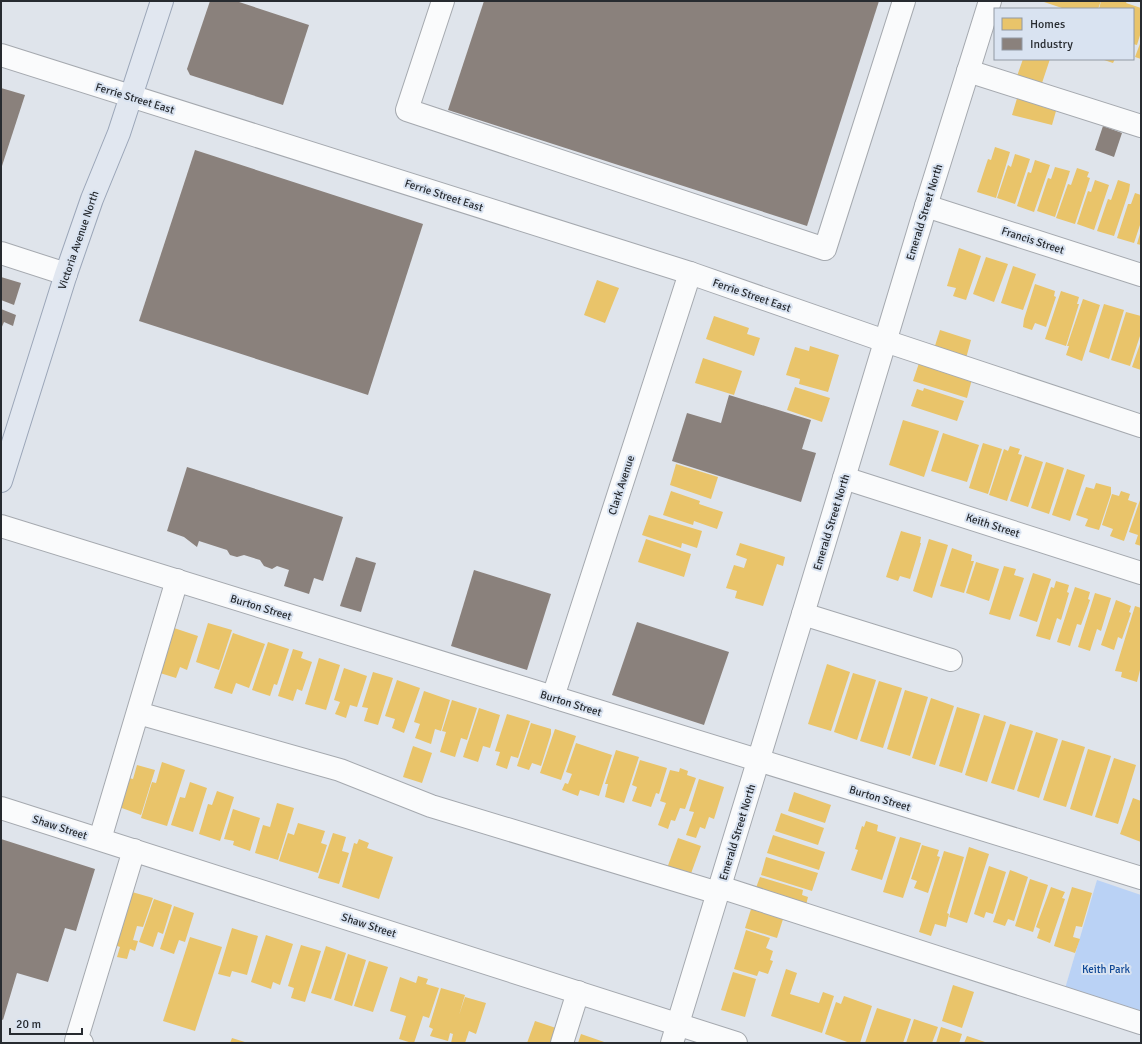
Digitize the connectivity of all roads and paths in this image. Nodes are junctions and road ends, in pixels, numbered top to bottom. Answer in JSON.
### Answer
{"nodes":[{"id":1,"x":162,"y":1,"type":"edge"},
{"id":2,"x":442,"y":1,"type":"edge"},
{"id":3,"x":904,"y":1,"type":"edge"},
{"id":4,"x":990,"y":1,"type":"edge"},
{"id":5,"x":1,"y":55,"type":"edge"},
{"id":6,"x":968,"y":71,"type":"junction"},
{"id":7,"x":131,"y":97,"type":"junction"},
{"id":8,"x":1141,"y":126,"type":"edge"},
{"id":9,"x":926,"y":206,"type":"junction"},
{"id":10,"x":1,"y":253,"type":"edge"},
{"id":11,"x":690,"y":273,"type":"junction"},
{"id":12,"x":66,"y":274,"type":"junction"},
{"id":13,"x":1141,"y":275,"type":"edge"},
{"id":14,"x":885,"y":341,"type":"junction"},
{"id":15,"x":1141,"y":426,"type":"edge"},
{"id":16,"x":844,"y":478,"type":"junction"},
{"id":17,"x":1,"y":481,"type":"edge"},
{"id":18,"x":1,"y":526,"type":"edge"},
{"id":19,"x":1141,"y":573,"type":"edge"},
{"id":20,"x":177,"y":580,"type":"junction"},
{"id":21,"x":803,"y":614,"type":"junction"},
{"id":22,"x":951,"y":660,"type":"dead end"},
{"id":23,"x":553,"y":697,"type":"junction"},
{"id":24,"x":138,"y":713,"type":"junction"},
{"id":25,"x":759,"y":760,"type":"junction"},
{"id":26,"x":1,"y":808,"type":"edge"},
{"id":27,"x":100,"y":839,"type":"junction"},
{"id":28,"x":134,"y":850,"type":"junction"},
{"id":29,"x":1141,"y":878,"type":"edge"},
{"id":30,"x":719,"y":890,"type":"junction"},
{"id":31,"x":578,"y":992,"type":"junction"},
{"id":32,"x":1141,"y":1023,"type":"edge"},
{"id":33,"x":675,"y":1033,"type":"edge"},
{"id":34,"x":82,"y":1043,"type":"edge"},
{"id":35,"x":562,"y":1043,"type":"edge"},
{"id":36,"x":736,"y":1043,"type":"edge"}],
"edges":[{"from":1,"to":7,"type":"main road","name":"Victoria Avenue North"},
{"from":2,"to":3,"type":"street"},
{"from":4,"to":6,"type":"street","name":"Emerald Street North"},
{"from":5,"to":7,"type":"street","name":"Ferrie Street East"},
{"from":6,"to":8,"type":"street"},
{"from":6,"to":9,"type":"street","name":"Emerald Street North"},
{"from":7,"to":11,"type":"street","name":"Ferrie Street East"},
{"from":7,"to":12,"type":"main road","name":"Victoria Avenue North"},
{"from":9,"to":13,"type":"street","name":"Francis Street"},
{"from":9,"to":14,"type":"street","name":"Emerald Street North"},
{"from":10,"to":12,"type":"street"},
{"from":11,"to":14,"type":"street","name":"Ferrie Street East"},
{"from":11,"to":23,"type":"street","name":"Clark Avenue"},
{"from":12,"to":17,"type":"main road","name":"Victoria Avenue North"},
{"from":14,"to":15,"type":"street","name":"Ferrie Street East"},
{"from":14,"to":16,"type":"street","name":"Emerald Street North"},
{"from":16,"to":19,"type":"street","name":"Keith Street"},
{"from":16,"to":21,"type":"street","name":"Emerald Street North"},
{"from":18,"to":20,"type":"street","name":"Burton Street"},
{"from":20,"to":23,"type":"street","name":"Burton Street"},
{"from":20,"to":24,"type":"street"},
{"from":21,"to":22,"type":"street"},
{"from":21,"to":25,"type":"street","name":"Emerald Street North"},
{"from":23,"to":25,"type":"street","name":"Burton Street"},
{"from":24,"to":27,"type":"street"},
{"from":24,"to":30,"type":"street"},
{"from":25,"to":29,"type":"street","name":"Burton Street"},
{"from":25,"to":30,"type":"street","name":"Emerald Street North"},
{"from":26,"to":27,"type":"street","name":"Shaw Street"},
{"from":27,"to":28,"type":"street","name":"Shaw Street"},
{"from":28,"to":31,"type":"street","name":"Shaw Street"},
{"from":28,"to":34,"type":"street"},
{"from":30,"to":32,"type":"street"},
{"from":30,"to":33,"type":"street","name":"Emerald Street North"},
{"from":31,"to":33,"type":"street","name":"Shaw Street"},
{"from":31,"to":35,"type":"street"},
{"from":33,"to":36,"type":"street","name":"Shaw Street"}]}
